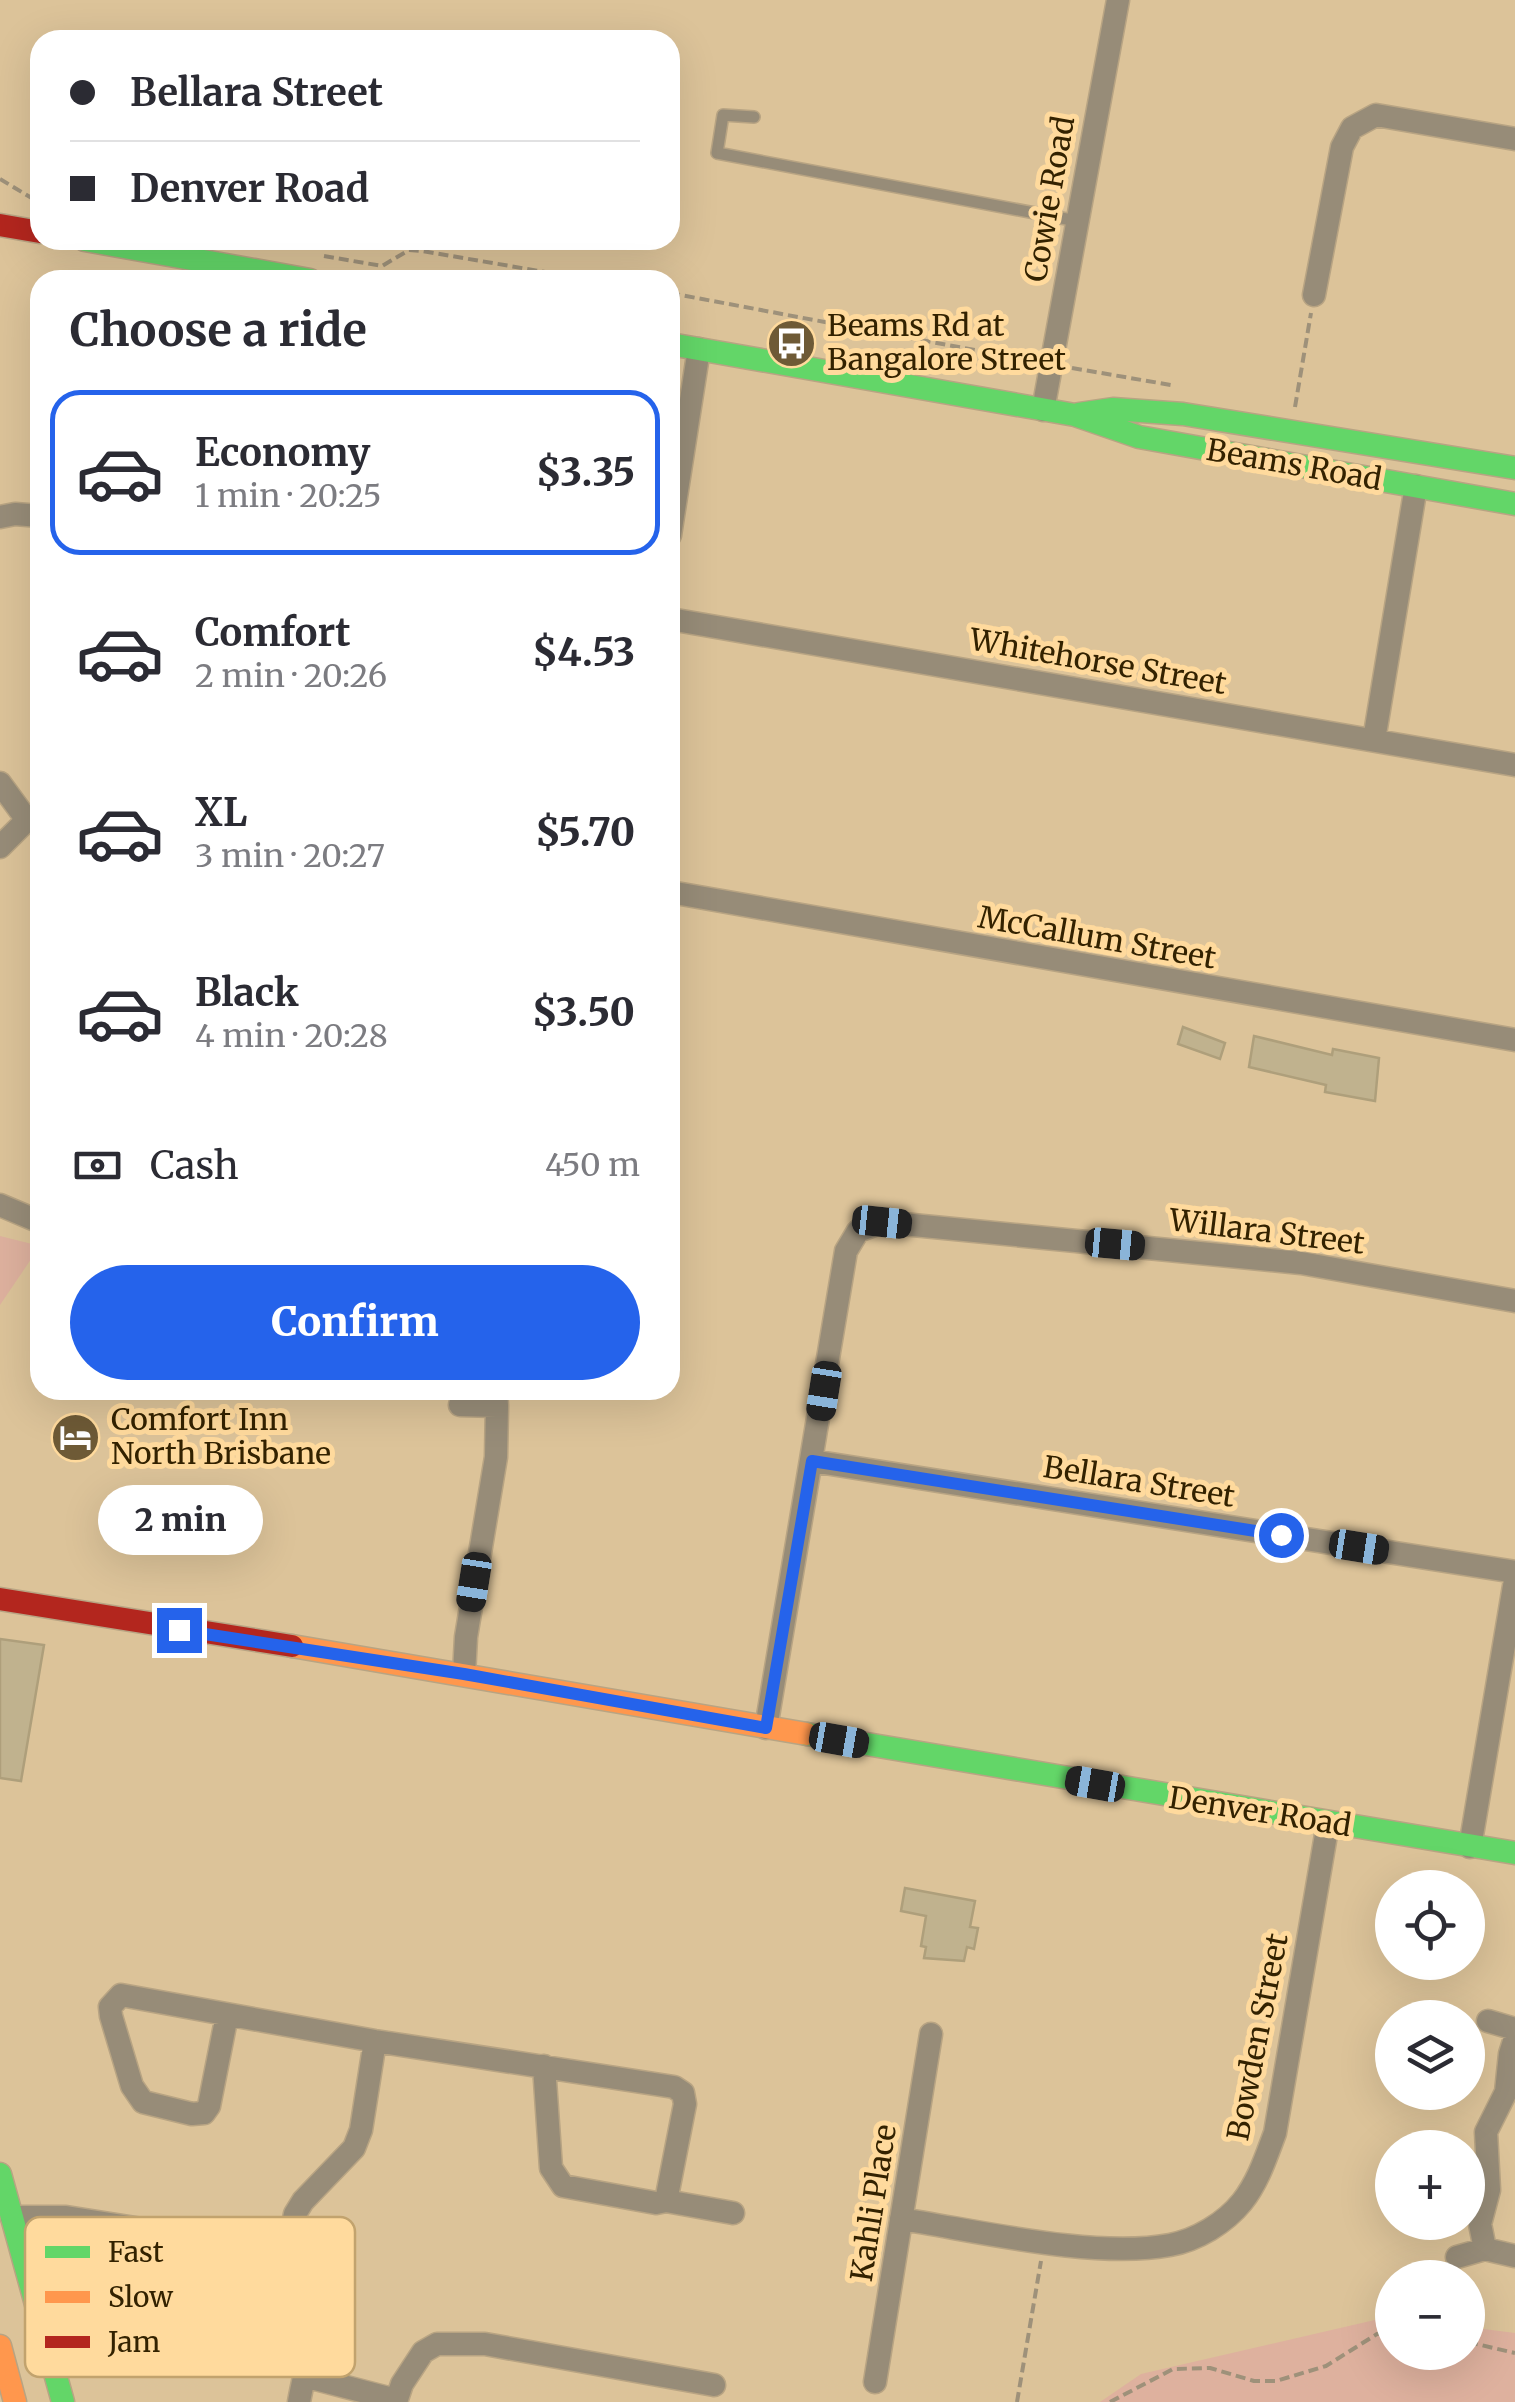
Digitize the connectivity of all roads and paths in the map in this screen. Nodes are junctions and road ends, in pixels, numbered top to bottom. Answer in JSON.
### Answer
{"nodes":[{"id":1,"x":1118,"y":0,"type":"edge"},
{"id":2,"x":754,"y":118,"type":"dead end"},
{"id":3,"x":1515,"y":139,"type":"edge"},
{"id":4,"x":0,"y":178,"type":"edge"},
{"id":5,"x":30,"y":197,"type":"edge"},
{"id":6,"x":1077,"y":221,"type":"junction"},
{"id":7,"x":0,"y":225,"type":"edge"},
{"id":8,"x":30,"y":230,"type":"edge"},
{"id":9,"x":141,"y":250,"type":"edge"},
{"id":10,"x":409,"y":250,"type":"edge"},
{"id":11,"x":422,"y":250,"type":"edge"},
{"id":12,"x":326,"y":256,"type":"dead end"},
{"id":13,"x":254,"y":270,"type":"edge"},
{"id":14,"x":535,"y":270,"type":"edge"},
{"id":15,"x":1314,"y":295,"type":"joint"},
{"id":16,"x":680,"y":296,"type":"edge"},
{"id":17,"x":680,"y":346,"type":"edge"},
{"id":18,"x":699,"y":349,"type":"junction"},
{"id":19,"x":1051,"y":364,"type":"junction"},
{"id":20,"x":1178,"y":386,"type":"dead end"},
{"id":21,"x":1295,"y":407,"type":"dead end"},
{"id":22,"x":1043,"y":410,"type":"junction"},
{"id":23,"x":1075,"y":415,"type":"junction"},
{"id":24,"x":1515,"y":468,"type":"edge"},
{"id":25,"x":680,"y":471,"type":"edge"},
{"id":26,"x":1416,"y":486,"type":"junction"},
{"id":27,"x":1515,"y":504,"type":"edge"},
{"id":28,"x":30,"y":516,"type":"edge"},
{"id":29,"x":0,"y":517,"type":"edge"},
{"id":30,"x":680,"y":620,"type":"edge"},
{"id":31,"x":1374,"y":740,"type":"junction"},
{"id":32,"x":1515,"y":765,"type":"edge"},
{"id":33,"x":0,"y":783,"type":"edge"},
{"id":34,"x":30,"y":813,"type":"edge"},
{"id":35,"x":30,"y":821,"type":"edge"},
{"id":36,"x":0,"y":847,"type":"edge"},
{"id":37,"x":680,"y":894,"type":"edge"},
{"id":38,"x":1515,"y":1040,"type":"edge"},
{"id":39,"x":0,"y":1205,"type":"edge"},
{"id":40,"x":30,"y":1218,"type":"edge"},
{"id":41,"x":1515,"y":1301,"type":"edge"},
{"id":42,"x":484,"y":1400,"type":"edge"},
{"id":43,"x":496,"y":1400,"type":"edge"},
{"id":44,"x":460,"y":1404,"type":"dead end"},
{"id":45,"x":812,"y":1461,"type":"junction"},
{"id":46,"x":1515,"y":1572,"type":"edge"},
{"id":47,"x":1515,"y":1580,"type":"edge"},
{"id":48,"x":0,"y":1599,"type":"edge"},
{"id":49,"x":464,"y":1674,"type":"junction"},
{"id":50,"x":766,"y":1728,"type":"junction"},
{"id":51,"x":1328,"y":1823,"type":"junction"},
{"id":52,"x":1470,"y":1847,"type":"junction"},
{"id":53,"x":1515,"y":1854,"type":"edge"},
{"id":54,"x":227,"y":2015,"type":"junction"},
{"id":55,"x":1488,"y":2021,"type":"dead end"},
{"id":56,"x":1515,"y":2030,"type":"edge"},
{"id":57,"x":931,"y":2034,"type":"dead end"},
{"id":58,"x":1515,"y":2038,"type":"edge"},
{"id":59,"x":375,"y":2041,"type":"junction"},
{"id":60,"x":544,"y":2066,"type":"junction"},
{"id":61,"x":0,"y":2174,"type":"edge"},
{"id":62,"x":666,"y":2201,"type":"junction"},
{"id":63,"x":733,"y":2213,"type":"dead end"},
{"id":64,"x":12,"y":2217,"type":"junction"},
{"id":65,"x":25,"y":2217,"type":"edge"},
{"id":66,"x":25,"y":2217,"type":"edge"},
{"id":67,"x":66,"y":2217,"type":"edge"},
{"id":68,"x":294,"y":2217,"type":"edge"},
{"id":69,"x":902,"y":2219,"type":"junction"},
{"id":70,"x":1045,"y":2242,"type":"junction"},
{"id":71,"x":1485,"y":2249,"type":"junction"},
{"id":72,"x":1515,"y":2256,"type":"edge"},
{"id":73,"x":1457,"y":2257,"type":"dead end"},
{"id":74,"x":25,"y":2264,"type":"edge"},
{"id":75,"x":1375,"y":2335,"type":"edge"},
{"id":76,"x":0,"y":2346,"type":"edge"},
{"id":77,"x":1485,"y":2346,"type":"edge"},
{"id":78,"x":1515,"y":2353,"type":"edge"},
{"id":79,"x":56,"y":2377,"type":"edge"},
{"id":80,"x":304,"y":2377,"type":"edge"},
{"id":81,"x":308,"y":2377,"type":"edge"},
{"id":82,"x":875,"y":2382,"type":"dead end"},
{"id":83,"x":714,"y":2385,"type":"dead end"},
{"id":84,"x":396,"y":2401,"type":"edge"},
{"id":85,"x":15,"y":2402,"type":"edge"},
{"id":86,"x":63,"y":2402,"type":"edge"},
{"id":87,"x":299,"y":2402,"type":"edge"},
{"id":88,"x":1016,"y":2402,"type":"edge"},
{"id":89,"x":1110,"y":2402,"type":"edge"}],
"edges":[{"from":1,"to":6,"type":"street","name":"Cowie Road"},
{"from":2,"to":6,"type":"lane"},
{"from":3,"to":15,"type":"street"},
{"from":4,"to":5,"type":"path"},
{"from":6,"to":19,"type":"street","name":"Cowie Road"},
{"from":7,"to":8,"type":"main road"},
{"from":9,"to":13,"type":"main road"},
{"from":10,"to":12,"type":"path"},
{"from":11,"to":14,"type":"path"},
{"from":15,"to":21,"type":"path"},
{"from":16,"to":19,"type":"path"},
{"from":17,"to":18,"type":"main road","name":"Beams Road"},
{"from":18,"to":22,"type":"main road","name":"Beams Road"},
{"from":18,"to":25,"type":"street"},
{"from":19,"to":20,"type":"path"},
{"from":19,"to":22,"type":"street","name":"Cowie Road"},
{"from":22,"to":23,"type":"main road","name":"Beams Road"},
{"from":23,"to":24,"type":"main road","name":"Beams Road"},
{"from":23,"to":26,"type":"main road","name":"Beams Road"},
{"from":26,"to":27,"type":"main road","name":"Beams Road"},
{"from":26,"to":31,"type":"street"},
{"from":28,"to":29,"type":"street"},
{"from":30,"to":31,"type":"street","name":"Whitehorse Street"},
{"from":31,"to":32,"type":"street","name":"Whitehorse Street"},
{"from":33,"to":34,"type":"street"},
{"from":35,"to":36,"type":"street"},
{"from":37,"to":38,"type":"street","name":"McCallum Street"},
{"from":39,"to":40,"type":"street"},
{"from":41,"to":45,"type":"street","name":"Willara Street"},
{"from":42,"to":44,"type":"street"},
{"from":43,"to":49,"type":"street"},
{"from":45,"to":46,"type":"street","name":"Bellara Street"},
{"from":45,"to":50,"type":"street","name":"Willara Street"},
{"from":47,"to":52,"type":"street"},
{"from":48,"to":49,"type":"main road","name":"Denver Road"},
{"from":49,"to":50,"type":"main road","name":"Denver Road"},
{"from":50,"to":51,"type":"main road","name":"Denver Road"},
{"from":51,"to":52,"type":"main road","name":"Denver Road"},
{"from":51,"to":70,"type":"street","name":"Bowden Street"},
{"from":52,"to":53,"type":"main road","name":"Denver Road"},
{"from":54,"to":54,"type":"street"},
{"from":54,"to":59,"type":"street"},
{"from":55,"to":56,"type":"street"},
{"from":57,"to":69,"type":"street","name":"Kahli Place"},
{"from":58,"to":71,"type":"street"},
{"from":59,"to":60,"type":"street"},
{"from":59,"to":68,"type":"street"},
{"from":60,"to":62,"type":"street"},
{"from":60,"to":62,"type":"street"},
{"from":61,"to":64,"type":"main road"},
{"from":62,"to":63,"type":"street"},
{"from":64,"to":66,"type":"street"},
{"from":64,"to":74,"type":"main road"},
{"from":65,"to":67,"type":"street"},
{"from":69,"to":70,"type":"street","name":"Bowden Street"},
{"from":69,"to":82,"type":"street","name":"Kahli Place"},
{"from":70,"to":88,"type":"path"},
{"from":71,"to":72,"type":"street"},
{"from":71,"to":73,"type":"street"},
{"from":75,"to":89,"type":"path"},
{"from":76,"to":85,"type":"main road"},
{"from":77,"to":78,"type":"path"},
{"from":79,"to":86,"type":"main road"},
{"from":80,"to":87,"type":"street"},
{"from":81,"to":84,"type":"street"},
{"from":83,"to":84,"type":"street"}]}
